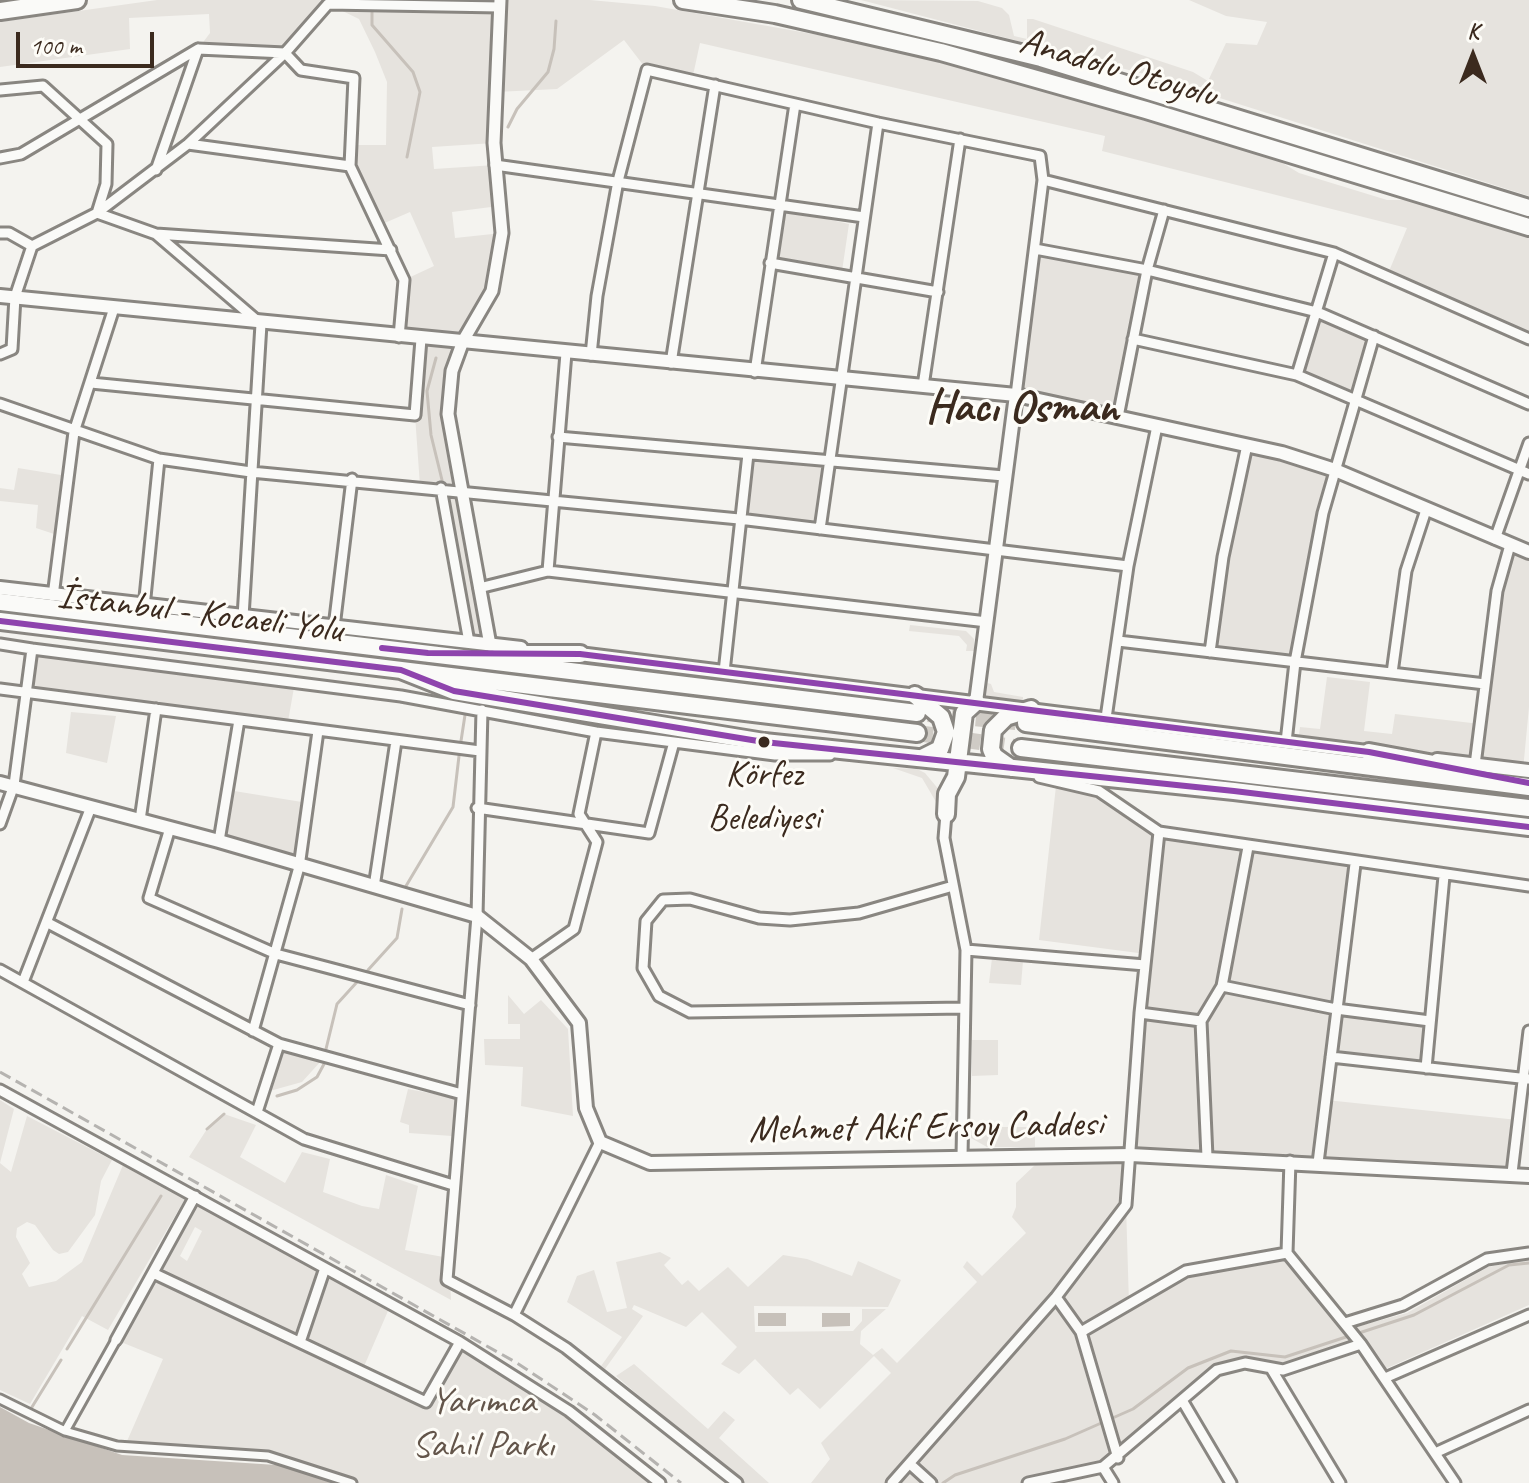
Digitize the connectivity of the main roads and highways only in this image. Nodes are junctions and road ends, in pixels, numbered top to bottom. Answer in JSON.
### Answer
{"nodes":[{"id":1,"x":77,"y":0,"type":"edge"},
{"id":2,"x":683,"y":0,"type":"edge"},
{"id":3,"x":801,"y":0,"type":"edge"},
{"id":4,"x":0,"y":11,"type":"edge"},
{"id":5,"x":1529,"y":208,"type":"edge"},
{"id":6,"x":1529,"y":227,"type":"edge"},
{"id":7,"x":0,"y":296,"type":"edge"},
{"id":8,"x":1016,"y":395,"type":"junction"},
{"id":9,"x":1529,"y":552,"type":"edge"},
{"id":10,"x":0,"y":588,"type":"edge"},
{"id":11,"x":0,"y":602,"type":"edge"},
{"id":12,"x":0,"y":621,"type":"edge"},
{"id":13,"x":428,"y":653,"type":"junction"},
{"id":14,"x":580,"y":654,"type":"junction"},
{"id":15,"x":401,"y":670,"type":"junction"},
{"id":16,"x":915,"y":695,"type":"junction"},
{"id":17,"x":976,"y":702,"type":"junction"},
{"id":18,"x":917,"y":713,"type":"tunnel mouth"},
{"id":19,"x":1028,"y":716,"type":"junction"},
{"id":20,"x":917,"y":733,"type":"tunnel mouth"},
{"id":21,"x":1021,"y":748,"type":"tunnel mouth"},
{"id":22,"x":1369,"y":752,"type":"junction"},
{"id":23,"x":920,"y":759,"type":"junction"},
{"id":24,"x":965,"y":768,"type":"junction"},
{"id":25,"x":1013,"y":769,"type":"junction"},
{"id":26,"x":1529,"y":771,"type":"edge"},
{"id":27,"x":0,"y":783,"type":"edge"},
{"id":28,"x":1529,"y":785,"type":"edge"},
{"id":29,"x":947,"y":794,"type":"junction"},
{"id":30,"x":1529,"y":808,"type":"edge"},
{"id":31,"x":1529,"y":827,"type":"edge"},
{"id":32,"x":1529,"y":1176,"type":"edge"}],
"edges":[{"from":1,"to":4,"type":"highway"},
{"from":2,"to":6,"type":"highway","name":"Anadolu Otoyolu"},
{"from":3,"to":5,"type":"highway","name":"Anadolu Otoyolu"},
{"from":7,"to":8,"type":"main road"},
{"from":8,"to":9,"type":"main road"},
{"from":8,"to":17,"type":"main road"},
{"from":10,"to":14,"type":"main road"},
{"from":11,"to":13,"type":"highway"},
{"from":12,"to":15,"type":"highway","name":"İstanbul - Kocaeli Yolu"},
{"from":13,"to":14,"type":"highway"},
{"from":13,"to":18,"type":"highway"},
{"from":14,"to":16,"type":"main road"},
{"from":15,"to":20,"type":"highway","name":"İstanbul - Kocaeli Yolu"},
{"from":15,"to":23,"type":"highway"},
{"from":16,"to":17,"type":"main road"},
{"from":16,"to":23,"type":"highway"},
{"from":17,"to":19,"type":"main road"},
{"from":17,"to":24,"type":"highway"},
{"from":19,"to":22,"type":"main road"},
{"from":19,"to":25,"type":"highway"},
{"from":19,"to":28,"type":"highway"},
{"from":21,"to":30,"type":"highway"},
{"from":22,"to":26,"type":"main road"},
{"from":22,"to":28,"type":"highway"},
{"from":23,"to":24,"type":"highway"},
{"from":23,"to":29,"type":"highway"},
{"from":24,"to":25,"type":"highway"},
{"from":24,"to":29,"type":"highway"},
{"from":24,"to":29,"type":"highway"},
{"from":25,"to":31,"type":"highway"},
{"from":27,"to":32,"type":"main road","name":"Mehmet Akif Ersoy Caddesi"}]}
